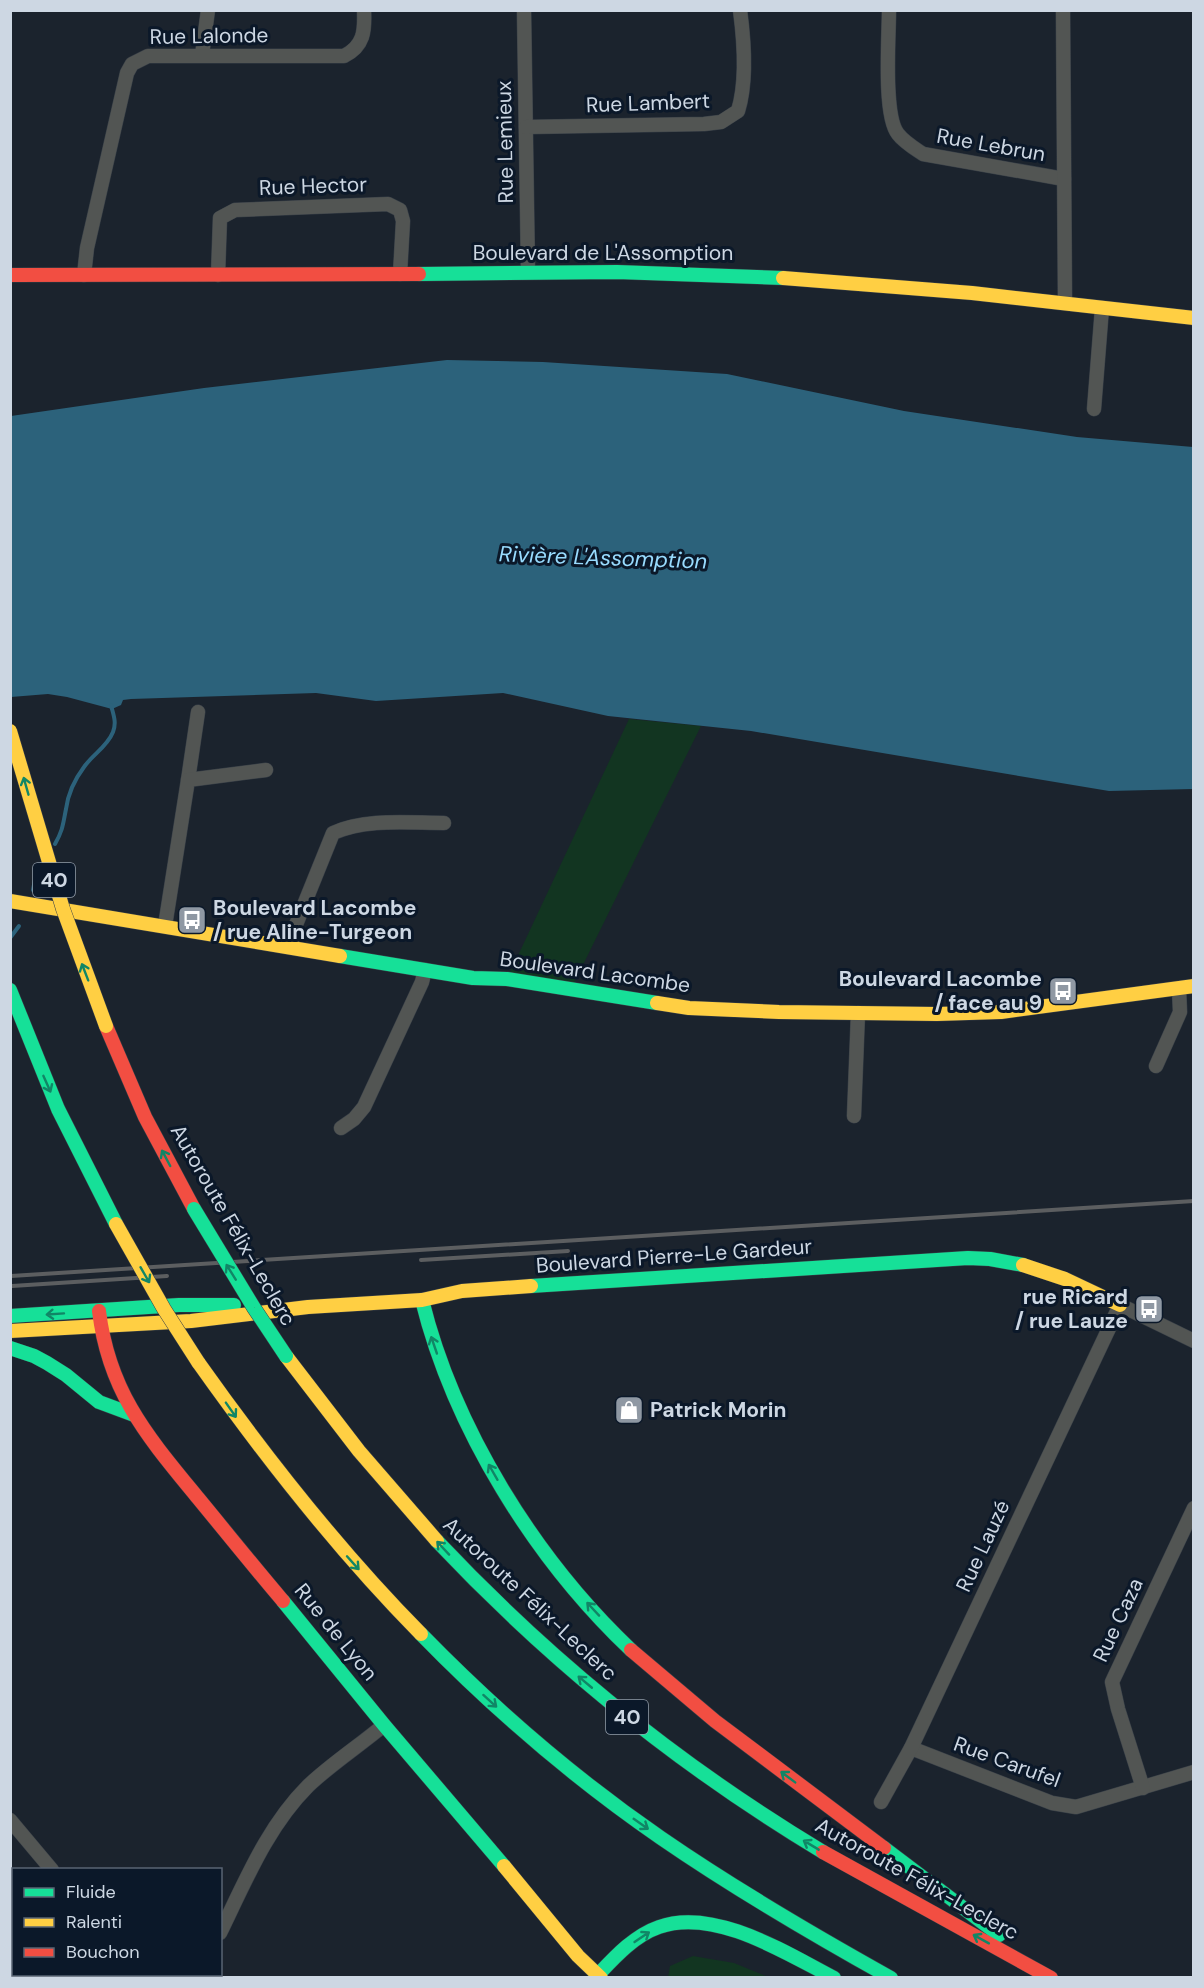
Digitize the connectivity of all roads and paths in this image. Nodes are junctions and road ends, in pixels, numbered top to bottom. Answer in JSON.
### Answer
{"nodes":[{"id":1,"x":208,"y":10,"type":"edge"},
{"id":2,"x":364,"y":10,"type":"edge"},
{"id":3,"x":524,"y":10,"type":"edge"},
{"id":4,"x":740,"y":10,"type":"edge"},
{"id":5,"x":889,"y":10,"type":"edge"},
{"id":6,"x":1063,"y":10,"type":"edge"},
{"id":7,"x":202,"y":55,"type":"junction"},
{"id":8,"x":526,"y":127,"type":"junction"},
{"id":9,"x":1064,"y":179,"type":"junction"},
{"id":10,"x":528,"y":272,"type":"junction"},
{"id":11,"x":400,"y":274,"type":"junction"},
{"id":12,"x":10,"y":275,"type":"edge"},
{"id":13,"x":84,"y":275,"type":"junction"},
{"id":14,"x":219,"y":275,"type":"junction"},
{"id":15,"x":1065,"y":302,"type":"junction"},
{"id":16,"x":1102,"y":308,"type":"junction"},
{"id":17,"x":1194,"y":318,"type":"edge"},
{"id":18,"x":1094,"y":408,"type":"dead end"},
{"id":19,"x":198,"y":712,"type":"dead end"},
{"id":20,"x":10,"y":731,"type":"edge"},
{"id":21,"x":266,"y":770,"type":"dead end"},
{"id":22,"x":188,"y":780,"type":"junction"},
{"id":23,"x":444,"y":823,"type":"dead end"},
{"id":24,"x":10,"y":901,"type":"edge"},
{"id":25,"x":165,"y":926,"type":"junction"},
{"id":26,"x":291,"y":947,"type":"junction"},
{"id":27,"x":425,"y":970,"type":"junction"},
{"id":28,"x":1194,"y":986,"type":"edge"},
{"id":29,"x":1179,"y":989,"type":"junction"},
{"id":30,"x":10,"y":990,"type":"edge"},
{"id":31,"x":858,"y":1013,"type":"junction"},
{"id":32,"x":1156,"y":1066,"type":"dead end"},
{"id":33,"x":854,"y":1116,"type":"dead end"},
{"id":34,"x":341,"y":1128,"type":"dead end"},
{"id":35,"x":422,"y":1300,"type":"junction"},
{"id":36,"x":1120,"y":1305,"type":"junction"},
{"id":37,"x":308,"y":1307,"type":"junction"},
{"id":38,"x":99,"y":1311,"type":"junction"},
{"id":39,"x":10,"y":1316,"type":"edge"},
{"id":40,"x":100,"y":1326,"type":"junction"},
{"id":41,"x":10,"y":1331,"type":"edge"},
{"id":42,"x":1194,"y":1341,"type":"edge"},
{"id":43,"x":10,"y":1348,"type":"edge"},
{"id":44,"x":134,"y":1415,"type":"junction"},
{"id":45,"x":1194,"y":1508,"type":"edge"},
{"id":46,"x":384,"y":1725,"type":"junction"},
{"id":47,"x":911,"y":1748,"type":"junction"},
{"id":48,"x":1194,"y":1772,"type":"edge"},
{"id":49,"x":1143,"y":1788,"type":"junction"},
{"id":50,"x":881,"y":1802,"type":"dead end"},
{"id":51,"x":10,"y":1820,"type":"edge"},
{"id":52,"x":51,"y":1868,"type":"edge"},
{"id":53,"x":222,"y":1929,"type":"edge"},
{"id":54,"x":596,"y":1977,"type":"edge"},
{"id":55,"x":834,"y":1977,"type":"edge"},
{"id":56,"x":891,"y":1977,"type":"edge"},
{"id":57,"x":1052,"y":1977,"type":"edge"}],
"edges":[{"from":1,"to":7,"type":"street"},
{"from":2,"to":7,"type":"street","name":"Rue Lalonde"},
{"from":3,"to":8,"type":"street","name":"Rue Lemieux"},
{"from":4,"to":8,"type":"street","name":"Rue Lambert"},
{"from":5,"to":9,"type":"street","name":"Rue Lebrun"},
{"from":6,"to":9,"type":"street"},
{"from":7,"to":13,"type":"street","name":"Rue Lalonde"},
{"from":8,"to":10,"type":"street","name":"Rue Lemieux"},
{"from":9,"to":15,"type":"street"},
{"from":10,"to":11,"type":"main road","name":"Boulevard de L'Assomption"},
{"from":10,"to":15,"type":"main road","name":"Boulevard de L'Assomption"},
{"from":11,"to":14,"type":"main road","name":"Boulevard de L'Assomption"},
{"from":11,"to":14,"type":"street","name":"Rue Hector"},
{"from":12,"to":13,"type":"main road","name":"Boulevard de L'Assomption"},
{"from":13,"to":14,"type":"main road","name":"Boulevard de L'Assomption"},
{"from":15,"to":16,"type":"main road","name":"Boulevard de L'Assomption"},
{"from":16,"to":17,"type":"main road","name":"Boulevard de L'Assomption"},
{"from":16,"to":18,"type":"street"},
{"from":19,"to":22,"type":"street"},
{"from":57,"to":20,"type":"main road","name":"Autoroute Félix-Leclerc","number":"40","one_way":true,"bridge":true},
{"from":21,"to":22,"type":"street"},
{"from":22,"to":25,"type":"street"},
{"from":23,"to":26,"type":"street"},
{"from":24,"to":25,"type":"main road","name":"Boulevard Lacombe"},
{"from":25,"to":26,"type":"main road","name":"Boulevard Lacombe"},
{"from":26,"to":27,"type":"main road","name":"Boulevard Lacombe"},
{"from":27,"to":31,"type":"main road","name":"Boulevard Lacombe"},
{"from":27,"to":34,"type":"street"},
{"from":28,"to":29,"type":"main road","name":"Boulevard Lacombe"},
{"from":29,"to":31,"type":"main road","name":"Boulevard Lacombe"},
{"from":29,"to":32,"type":"street"},
{"from":30,"to":56,"type":"main road","one_way":true,"bridge":true},
{"from":31,"to":33,"type":"street"},
{"from":35,"to":36,"type":"main road","name":"Boulevard Pierre-Le Gardeur"},
{"from":35,"to":37,"type":"main road","name":"Boulevard Pierre-Le Gardeur"},
{"from":57,"to":35,"type":"main road","one_way":true},
{"from":36,"to":42,"type":"street"},
{"from":36,"to":47,"type":"street","name":"Rue Lauzé"},
{"from":37,"to":38,"type":"main road","name":"Boulevard Pierre-Le Gardeur"},
{"from":37,"to":40,"type":"main road","name":"Boulevard Pierre-Le Gardeur"},
{"from":38,"to":39,"type":"main road","name":"Boulevard Pierre-Le Gardeur","one_way":true},
{"from":38,"to":40,"type":"main road","name":"Rue de Lyon"},
{"from":40,"to":41,"type":"main road","name":"Boulevard Pierre-Le Gardeur"},
{"from":40,"to":44,"type":"main road","name":"Rue de Lyon"},
{"from":43,"to":44,"type":"main road"},
{"from":44,"to":46,"type":"main road","name":"Rue de Lyon"},
{"from":45,"to":49,"type":"street","name":"Rue Caza"},
{"from":46,"to":53,"type":"street"},
{"from":46,"to":54,"type":"main road","name":"Rue de Lyon"},
{"from":47,"to":49,"type":"street","name":"Rue Carufel"},
{"from":47,"to":50,"type":"street","name":"Rue Lauzé"},
{"from":48,"to":49,"type":"street","name":"Rue Carufel"},
{"from":51,"to":52,"type":"street"},
{"from":54,"to":55,"type":"main road","one_way":true}]}
